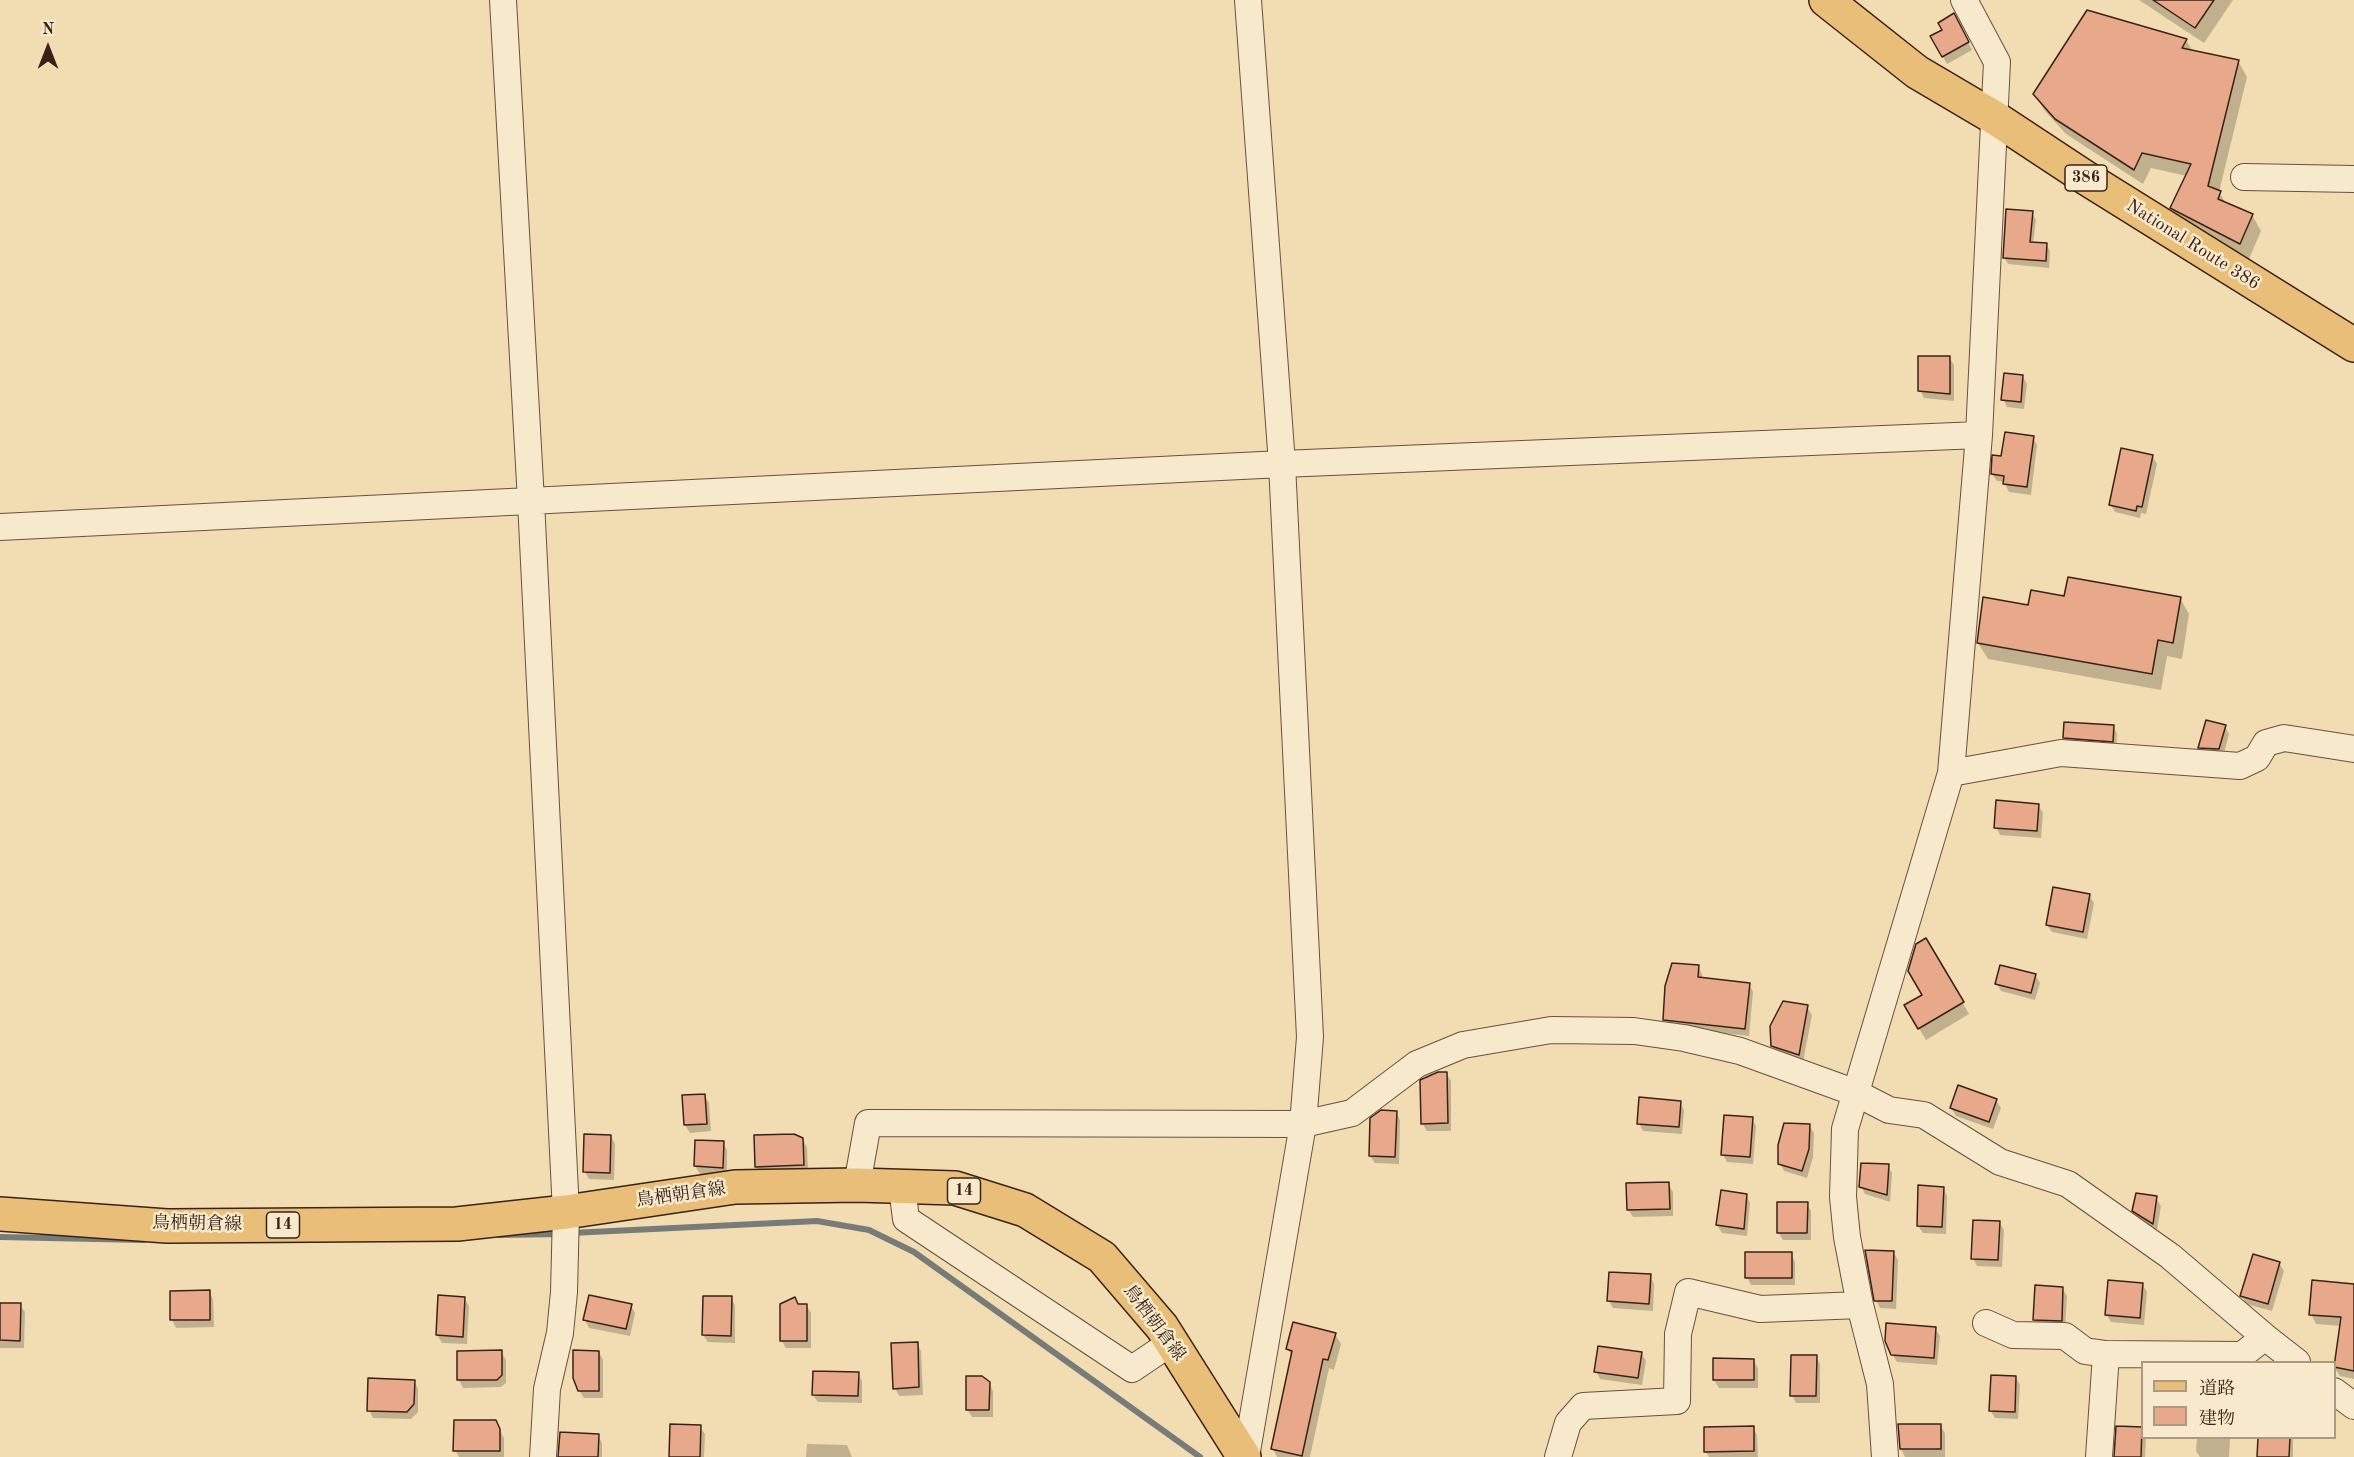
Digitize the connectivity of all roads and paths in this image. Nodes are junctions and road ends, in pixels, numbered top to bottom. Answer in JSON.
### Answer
{"nodes":[{"id":1,"x":502,"y":0,"type":"edge"},
{"id":2,"x":1248,"y":0,"type":"edge"},
{"id":3,"x":1826,"y":0,"type":"edge"},
{"id":4,"x":1964,"y":0,"type":"edge"},
{"id":5,"x":1995,"y":118,"type":"junction"},
{"id":6,"x":2244,"y":177,"type":"dead end"},
{"id":7,"x":2354,"y":179,"type":"edge"},
{"id":8,"x":2354,"y":345,"type":"edge"},
{"id":9,"x":1979,"y":435,"type":"junction"},
{"id":10,"x":1282,"y":464,"type":"junction"},
{"id":11,"x":531,"y":501,"type":"junction"},
{"id":12,"x":0,"y":527,"type":"edge"},
{"id":13,"x":2354,"y":748,"type":"edge"},
{"id":14,"x":1951,"y":773,"type":"junction"},
{"id":15,"x":1856,"y":1093,"type":"junction"},
{"id":16,"x":1303,"y":1124,"type":"junction"},
{"id":17,"x":857,"y":1185,"type":"junction"},
{"id":18,"x":902,"y":1187,"type":"junction"},
{"id":19,"x":566,"y":1212,"type":"junction"},
{"id":20,"x":0,"y":1214,"type":"edge"},
{"id":21,"x":1860,"y":1305,"type":"junction"},
{"id":22,"x":1986,"y":1323,"type":"dead end"},
{"id":23,"x":2265,"y":1337,"type":"junction"},
{"id":24,"x":1172,"y":1342,"type":"junction"},
{"id":25,"x":2106,"y":1354,"type":"junction"},
{"id":26,"x":2296,"y":1361,"type":"edge"},
{"id":27,"x":2336,"y":1392,"type":"edge"},
{"id":28,"x":2354,"y":1406,"type":"edge"},
{"id":29,"x":543,"y":1457,"type":"edge"},
{"id":30,"x":1245,"y":1457,"type":"edge"},
{"id":31,"x":1558,"y":1457,"type":"edge"},
{"id":32,"x":1885,"y":1457,"type":"edge"},
{"id":33,"x":2099,"y":1457,"type":"edge"}],
"edges":[{"from":1,"to":11,"type":"street"},
{"from":2,"to":10,"type":"street"},
{"from":3,"to":5,"type":"main road","name":"National Route 386","number":"386"},
{"from":4,"to":5,"type":"street"},
{"from":5,"to":8,"type":"main road","name":"National Route 386","number":"386"},
{"from":5,"to":9,"type":"street"},
{"from":6,"to":7,"type":"street"},
{"from":9,"to":10,"type":"street"},
{"from":9,"to":14,"type":"street"},
{"from":10,"to":11,"type":"street"},
{"from":10,"to":16,"type":"street"},
{"from":11,"to":12,"type":"street"},
{"from":11,"to":19,"type":"street"},
{"from":13,"to":14,"type":"street"},
{"from":14,"to":15,"type":"street"},
{"from":15,"to":16,"type":"street"},
{"from":15,"to":21,"type":"street"},
{"from":15,"to":23,"type":"street"},
{"from":16,"to":17,"type":"street"},
{"from":16,"to":30,"type":"street"},
{"from":17,"to":18,"type":"main road","name":"鳥栖朝倉線","number":"14"},
{"from":17,"to":19,"type":"main road","name":"鳥栖朝倉線","number":"14"},
{"from":18,"to":24,"type":"main road","name":"鳥栖朝倉線","number":"14"},
{"from":18,"to":24,"type":"street"},
{"from":19,"to":20,"type":"main road","name":"鳥栖朝倉線","number":"14"},
{"from":19,"to":29,"type":"street"},
{"from":21,"to":31,"type":"street"},
{"from":21,"to":32,"type":"street"},
{"from":22,"to":25,"type":"street"},
{"from":23,"to":25,"type":"street"},
{"from":23,"to":26,"type":"street"},
{"from":24,"to":30,"type":"main road","name":"鳥栖朝倉線","number":"14"},
{"from":25,"to":33,"type":"street"},
{"from":27,"to":28,"type":"street"}]}
